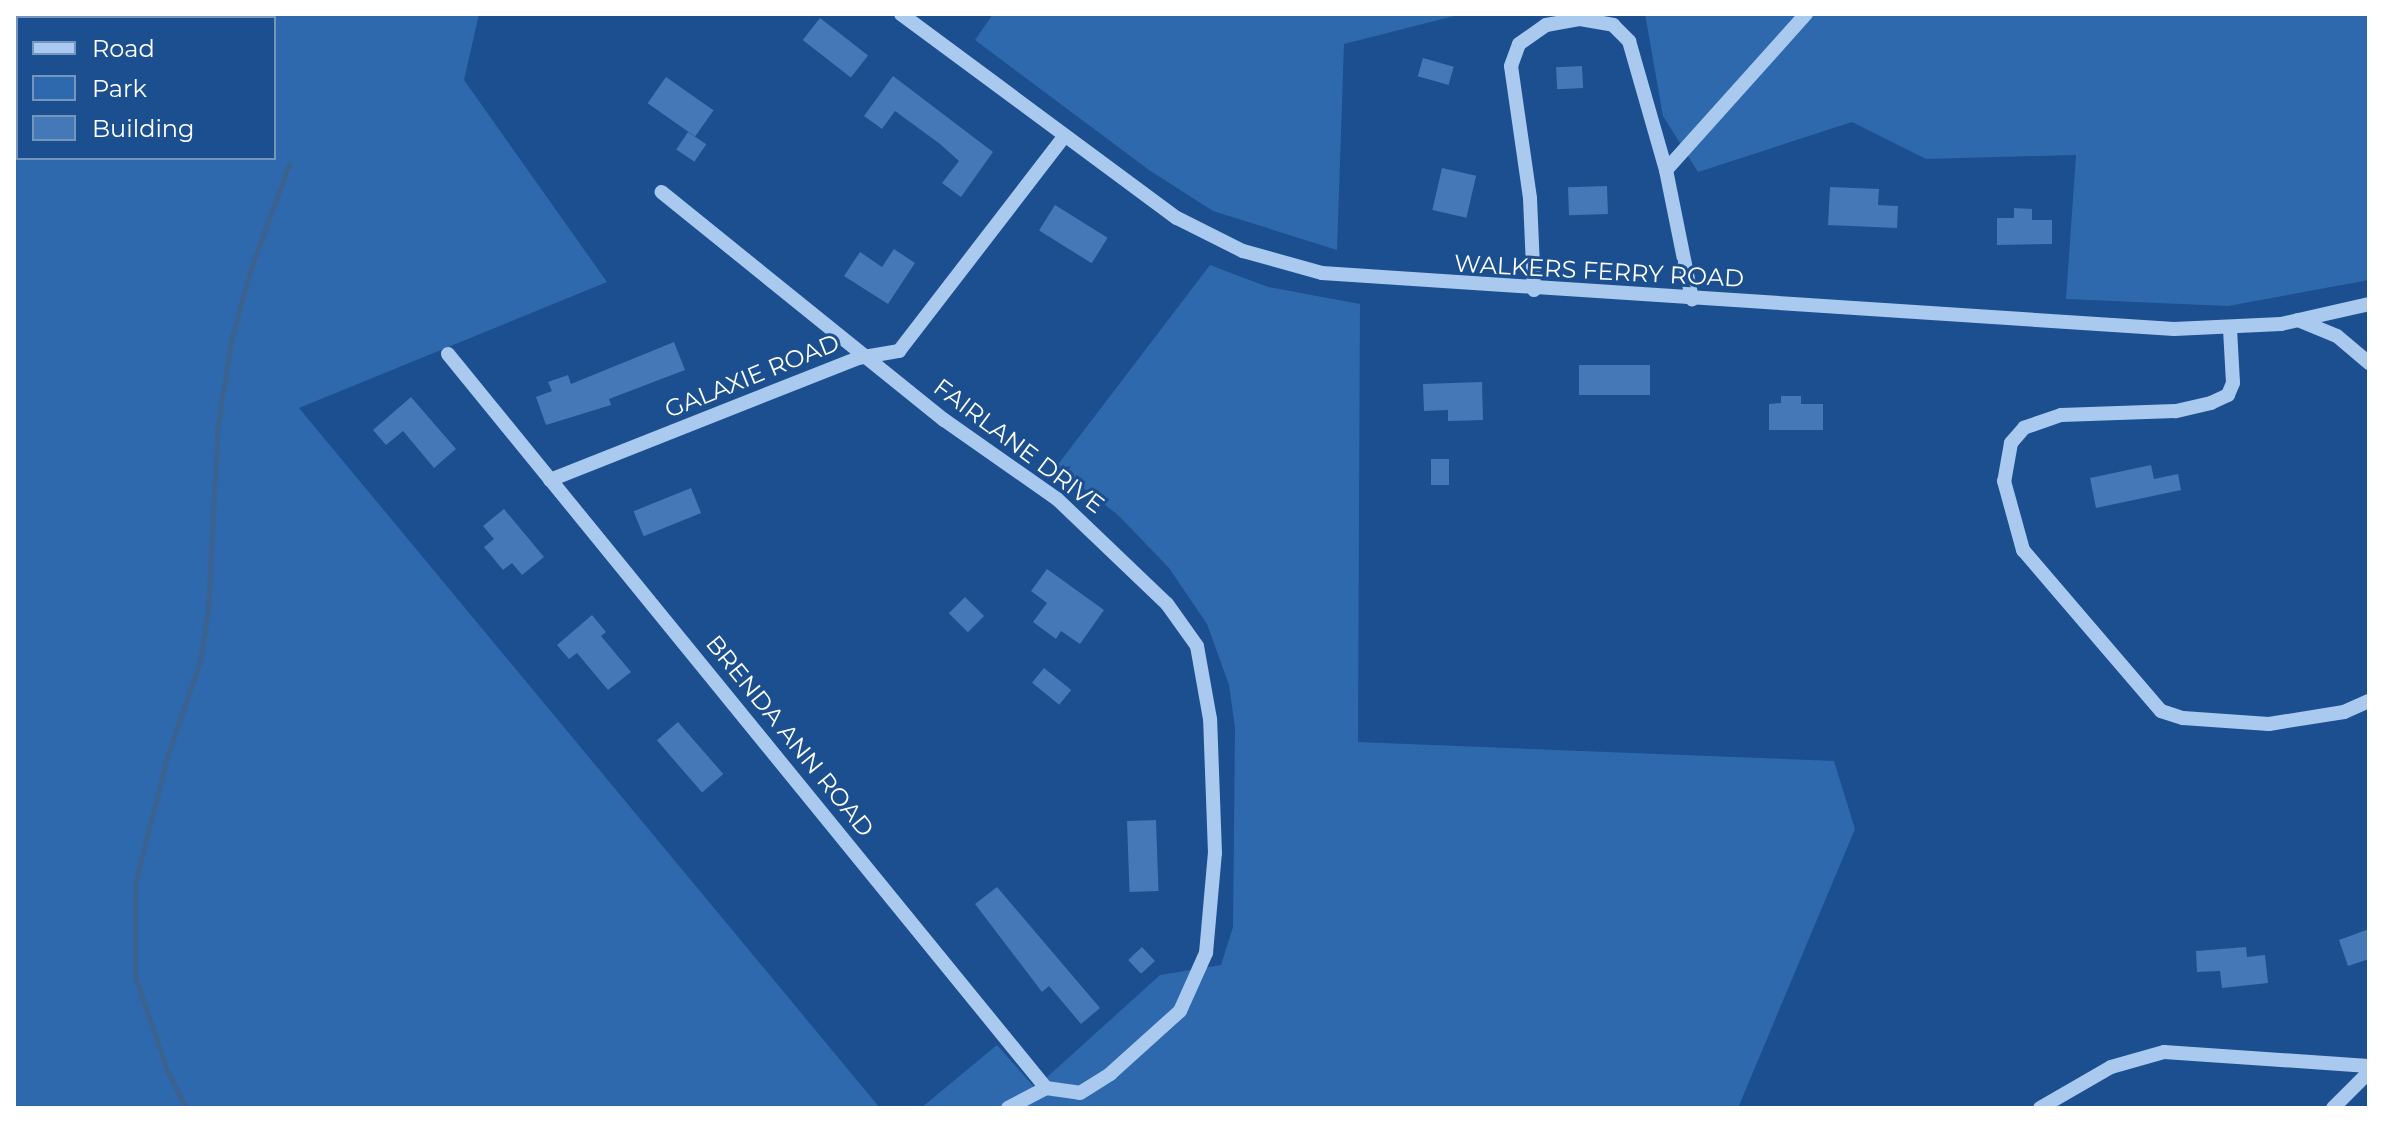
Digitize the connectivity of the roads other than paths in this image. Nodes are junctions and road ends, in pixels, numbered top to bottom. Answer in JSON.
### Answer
{"nodes":[{"id":1,"x":901,"y":14,"type":"edge"},
{"id":2,"x":1806,"y":14,"type":"edge"},
{"id":3,"x":1064,"y":137,"type":"junction"},
{"id":4,"x":1666,"y":170,"type":"junction"},
{"id":5,"x":661,"y":192,"type":"dead end"},
{"id":6,"x":1534,"y":290,"type":"junction"},
{"id":7,"x":1692,"y":299,"type":"junction"},
{"id":8,"x":2369,"y":304,"type":"edge"},
{"id":9,"x":2298,"y":320,"type":"junction"},
{"id":10,"x":2230,"y":329,"type":"junction"},
{"id":11,"x":448,"y":354,"type":"dead end"},
{"id":12,"x":869,"y":357,"type":"junction"},
{"id":13,"x":2369,"y":363,"type":"edge"},
{"id":14,"x":550,"y":480,"type":"junction"},
{"id":15,"x":2369,"y":701,"type":"edge"},
{"id":16,"x":2369,"y":1066,"type":"edge"},
{"id":17,"x":2369,"y":1072,"type":"edge"},
{"id":18,"x":1046,"y":1088,"type":"junction"},
{"id":19,"x":1008,"y":1108,"type":"edge"},
{"id":20,"x":2040,"y":1108,"type":"edge"},
{"id":21,"x":2333,"y":1108,"type":"edge"}],
"edges":[{"from":1,"to":3,"type":"street","name":"WALKERS FERRY ROAD"},
{"from":2,"to":4,"type":"street"},
{"from":3,"to":6,"type":"street","name":"WALKERS FERRY ROAD"},
{"from":3,"to":12,"type":"street","name":"GALAXIE ROAD"},
{"from":4,"to":6,"type":"street"},
{"from":4,"to":7,"type":"street"},
{"from":5,"to":12,"type":"street","name":"FAIRLANE DRIVE"},
{"from":6,"to":7,"type":"street","name":"WALKERS FERRY ROAD"},
{"from":7,"to":10,"type":"street","name":"WALKERS FERRY ROAD"},
{"from":8,"to":9,"type":"street","name":"WALKERS FERRY ROAD"},
{"from":9,"to":10,"type":"street","name":"WALKERS FERRY ROAD"},
{"from":9,"to":13,"type":"street"},
{"from":10,"to":15,"type":"street"},
{"from":11,"to":14,"type":"street","name":"BRENDA ANN ROAD"},
{"from":12,"to":14,"type":"street","name":"GALAXIE ROAD"},
{"from":12,"to":18,"type":"street","name":"FAIRLANE DRIVE"},
{"from":14,"to":18,"type":"street","name":"BRENDA ANN ROAD"},
{"from":16,"to":20,"type":"street"},
{"from":17,"to":21,"type":"street"},
{"from":18,"to":19,"type":"street"}]}
